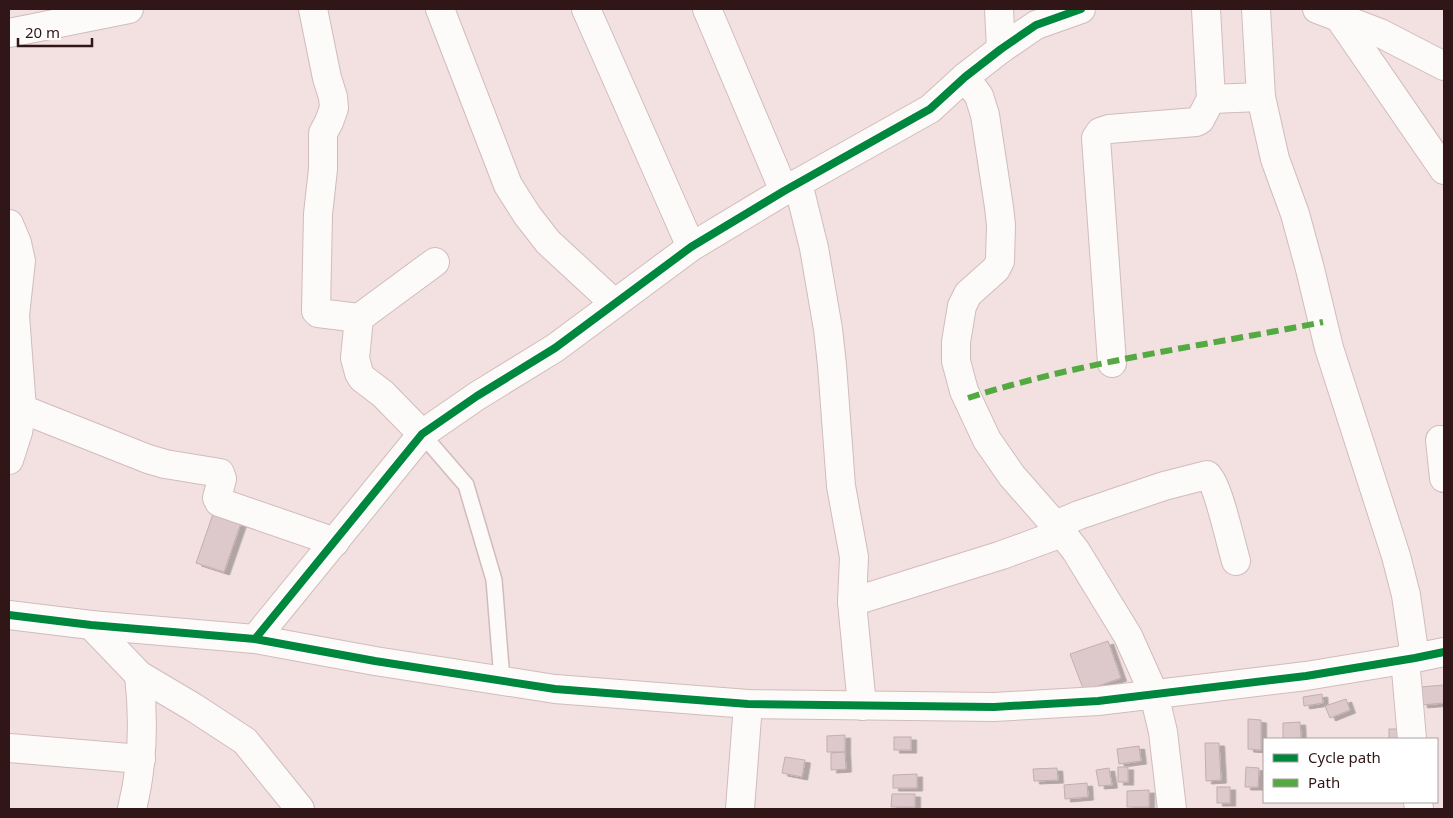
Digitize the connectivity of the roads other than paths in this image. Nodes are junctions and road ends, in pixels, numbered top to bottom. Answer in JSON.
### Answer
{"nodes":[{"id":1,"x":129,"y":9,"type":"edge"},
{"id":2,"x":313,"y":9,"type":"edge"},
{"id":3,"x":440,"y":9,"type":"edge"},
{"id":4,"x":586,"y":9,"type":"edge"},
{"id":5,"x":706,"y":9,"type":"edge"},
{"id":6,"x":999,"y":9,"type":"edge"},
{"id":7,"x":1081,"y":9,"type":"edge"},
{"id":8,"x":1206,"y":9,"type":"edge"},
{"id":9,"x":1256,"y":9,"type":"edge"},
{"id":10,"x":1328,"y":13,"type":"edge"},
{"id":11,"x":9,"y":33,"type":"edge"},
{"id":12,"x":1001,"y":49,"type":"junction"},
{"id":13,"x":1444,"y":66,"type":"edge"},
{"id":14,"x":965,"y":77,"type":"junction"},
{"id":15,"x":1261,"y":97,"type":"junction"},
{"id":16,"x":1211,"y":99,"type":"junction"},
{"id":17,"x":1444,"y":170,"type":"edge"},
{"id":18,"x":791,"y":187,"type":"junction"},
{"id":19,"x":9,"y":224,"type":"edge"},
{"id":20,"x":691,"y":247,"type":"junction"},
{"id":21,"x":435,"y":262,"type":"dead end"},
{"id":22,"x":614,"y":303,"type":"junction"},
{"id":23,"x":360,"y":318,"type":"junction"},
{"id":24,"x":1112,"y":363,"type":"dead end"},
{"id":25,"x":22,"y":409,"type":"junction"},
{"id":26,"x":422,"y":434,"type":"junction"},
{"id":27,"x":1440,"y":440,"type":"dead end"},
{"id":28,"x":9,"y":460,"type":"edge"},
{"id":29,"x":1444,"y":478,"type":"edge"},
{"id":30,"x":1058,"y":529,"type":"junction"},
{"id":31,"x":335,"y":542,"type":"junction"},
{"id":32,"x":1236,"y":561,"type":"dead end"},
{"id":33,"x":852,"y":602,"type":"junction"},
{"id":34,"x":9,"y":616,"type":"edge"},
{"id":35,"x":91,"y":625,"type":"junction"},
{"id":36,"x":255,"y":639,"type":"junction"},
{"id":37,"x":1444,"y":652,"type":"edge"},
{"id":38,"x":1410,"y":659,"type":"junction"},
{"id":39,"x":139,"y":675,"type":"junction"},
{"id":40,"x":502,"y":680,"type":"junction"},
{"id":41,"x":1154,"y":694,"type":"junction"},
{"id":42,"x":748,"y":704,"type":"junction"},
{"id":43,"x":862,"y":706,"type":"junction"},
{"id":44,"x":1412,"y":738,"type":"edge"},
{"id":45,"x":9,"y":748,"type":"edge"},
{"id":46,"x":141,"y":759,"type":"junction"},
{"id":47,"x":1180,"y":807,"type":"edge"},
{"id":48,"x":132,"y":809,"type":"edge"},
{"id":49,"x":300,"y":809,"type":"edge"},
{"id":50,"x":740,"y":809,"type":"edge"}],
"edges":[{"from":1,"to":11,"type":"street"},
{"from":2,"to":23,"type":"street"},
{"from":3,"to":22,"type":"street"},
{"from":4,"to":20,"type":"street"},
{"from":5,"to":18,"type":"street"},
{"from":6,"to":12,"type":"street"},
{"from":7,"to":12,"type":"street"},
{"from":8,"to":16,"type":"street"},
{"from":9,"to":15,"type":"street"},
{"from":10,"to":13,"type":"street"},
{"from":10,"to":17,"type":"street"},
{"from":12,"to":14,"type":"street"},
{"from":14,"to":18,"type":"street"},
{"from":14,"to":30,"type":"street"},
{"from":15,"to":16,"type":"street"},
{"from":15,"to":38,"type":"street"},
{"from":16,"to":24,"type":"street"},
{"from":18,"to":20,"type":"street"},
{"from":18,"to":33,"type":"street"},
{"from":19,"to":25,"type":"street"},
{"from":20,"to":22,"type":"street"},
{"from":21,"to":23,"type":"street"},
{"from":22,"to":26,"type":"street"},
{"from":23,"to":26,"type":"street"},
{"from":25,"to":28,"type":"street"},
{"from":25,"to":31,"type":"street"},
{"from":26,"to":31,"type":"street"},
{"from":26,"to":40,"type":"lane"},
{"from":27,"to":29,"type":"street"},
{"from":30,"to":32,"type":"street"},
{"from":30,"to":33,"type":"street"},
{"from":30,"to":41,"type":"street"},
{"from":31,"to":36,"type":"street"},
{"from":33,"to":43,"type":"street"},
{"from":34,"to":35,"type":"street"},
{"from":35,"to":36,"type":"street"},
{"from":35,"to":39,"type":"street"},
{"from":36,"to":40,"type":"street"},
{"from":37,"to":38,"type":"street"},
{"from":38,"to":41,"type":"street"},
{"from":38,"to":44,"type":"street"},
{"from":39,"to":46,"type":"street"},
{"from":39,"to":49,"type":"street"},
{"from":40,"to":42,"type":"street"},
{"from":41,"to":43,"type":"street"},
{"from":41,"to":47,"type":"street"},
{"from":42,"to":43,"type":"street"},
{"from":42,"to":50,"type":"street"},
{"from":45,"to":46,"type":"street"},
{"from":46,"to":48,"type":"street"}]}
